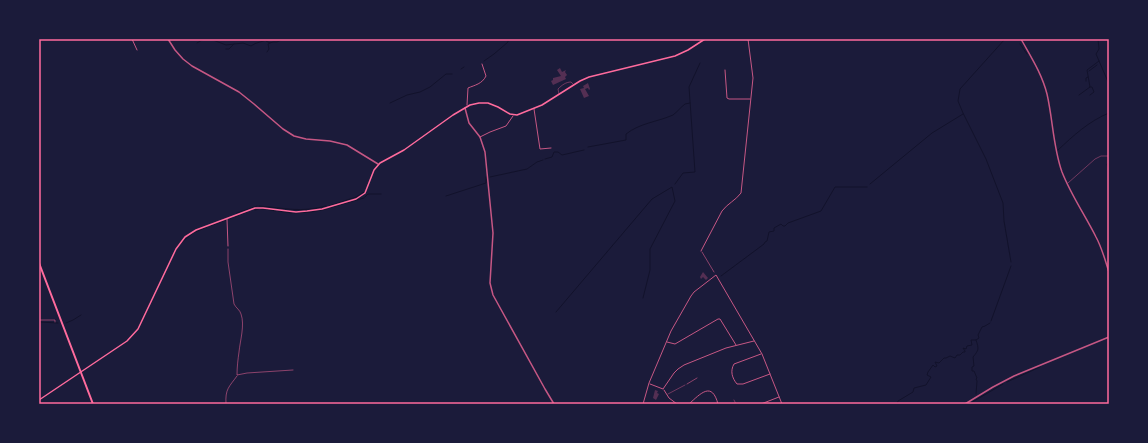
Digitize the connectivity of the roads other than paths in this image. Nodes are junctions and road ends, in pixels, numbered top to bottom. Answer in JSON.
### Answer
{"nodes":[{"id":1,"x":132,"y":39,"type":"edge"},
{"id":2,"x":168,"y":39,"type":"edge"},
{"id":3,"x":705,"y":39,"type":"edge"},
{"id":4,"x":748,"y":39,"type":"edge"},
{"id":5,"x":1021,"y":39,"type":"edge"},
{"id":6,"x":137,"y":50,"type":"dead end"},
{"id":7,"x":482,"y":64,"type":"dead end"},
{"id":8,"x":725,"y":70,"type":"dead end"},
{"id":9,"x":573,"y":85,"type":"junction"},
{"id":10,"x":559,"y":94,"type":"junction"},
{"id":11,"x":750,"y":99,"type":"junction"},
{"id":12,"x":466,"y":107,"type":"junction"},
{"id":13,"x":534,"y":108,"type":"junction"},
{"id":14,"x":513,"y":116,"type":"junction"},
{"id":15,"x":480,"y":137,"type":"junction"},
{"id":16,"x":551,"y":148,"type":"dead end"},
{"id":17,"x":1109,"y":156,"type":"edge"},
{"id":18,"x":378,"y":164,"type":"junction"},
{"id":19,"x":1067,"y":184,"type":"junction"},
{"id":20,"x":227,"y":218,"type":"junction"},
{"id":21,"x":228,"y":246,"type":"road end"},
{"id":22,"x":701,"y":251,"type":"road end"},
{"id":23,"x":39,"y":263,"type":"edge"},
{"id":24,"x":1109,"y":272,"type":"edge"},
{"id":25,"x":1109,"y":338,"type":"edge"},
{"id":26,"x":754,"y":341,"type":"junction"},
{"id":27,"x":666,"y":342,"type":"junction"},
{"id":28,"x":736,"y":345,"type":"junction"},
{"id":29,"x":762,"y":354,"type":"junction"},
{"id":30,"x":770,"y":374,"type":"junction"},
{"id":31,"x":649,"y":384,"type":"junction"},
{"id":32,"x":685,"y":385,"type":"road end"},
{"id":33,"x":663,"y":389,"type":"junction"},
{"id":34,"x":667,"y":395,"type":"junction"},
{"id":35,"x":779,"y":397,"type":"junction"},
{"id":36,"x":39,"y":400,"type":"edge"},
{"id":37,"x":734,"y":400,"type":"dead end"},
{"id":38,"x":93,"y":404,"type":"edge"},
{"id":39,"x":554,"y":404,"type":"edge"},
{"id":40,"x":642,"y":404,"type":"edge"},
{"id":41,"x":677,"y":404,"type":"edge"},
{"id":42,"x":689,"y":404,"type":"edge"},
{"id":43,"x":718,"y":404,"type":"edge"},
{"id":44,"x":736,"y":404,"type":"edge"},
{"id":45,"x":761,"y":404,"type":"edge"},
{"id":46,"x":782,"y":404,"type":"edge"},
{"id":47,"x":965,"y":404,"type":"edge"}],
"edges":[{"from":1,"to":6,"type":"street"},
{"from":2,"to":18,"type":"street"},
{"from":3,"to":9,"type":"main road"},
{"from":4,"to":11,"type":"street"},
{"from":5,"to":19,"type":"street"},
{"from":7,"to":12,"type":"street"},
{"from":8,"to":11,"type":"street"},
{"from":9,"to":10,"type":"main road"},
{"from":9,"to":10,"type":"lane"},
{"from":10,"to":13,"type":"main road"},
{"from":11,"to":22,"type":"street"},
{"from":12,"to":14,"type":"main road"},
{"from":12,"to":15,"type":"street"},
{"from":12,"to":18,"type":"main road"},
{"from":13,"to":14,"type":"main road"},
{"from":13,"to":16,"type":"street"},
{"from":14,"to":15,"type":"street"},
{"from":15,"to":39,"type":"street"},
{"from":17,"to":19,"type":"lane"},
{"from":18,"to":20,"type":"main road"},
{"from":19,"to":24,"type":"street"},
{"from":20,"to":21,"type":"street"},
{"from":20,"to":36,"type":"main road"},
{"from":23,"to":38,"type":"main road"},
{"from":25,"to":47,"type":"street"},
{"from":26,"to":27,"type":"street"},
{"from":26,"to":28,"type":"street"},
{"from":26,"to":29,"type":"street"},
{"from":27,"to":28,"type":"street"},
{"from":27,"to":31,"type":"street"},
{"from":28,"to":33,"type":"street"},
{"from":29,"to":30,"type":"street"},
{"from":29,"to":30,"type":"street"},
{"from":30,"to":35,"type":"street"},
{"from":31,"to":33,"type":"street"},
{"from":31,"to":40,"type":"street"},
{"from":32,"to":34,"type":"lane"},
{"from":33,"to":34,"type":"street"},
{"from":34,"to":41,"type":"street"},
{"from":35,"to":45,"type":"street"},
{"from":35,"to":46,"type":"street"},
{"from":37,"to":44,"type":"lane"},
{"from":42,"to":43,"type":"street"}]}
